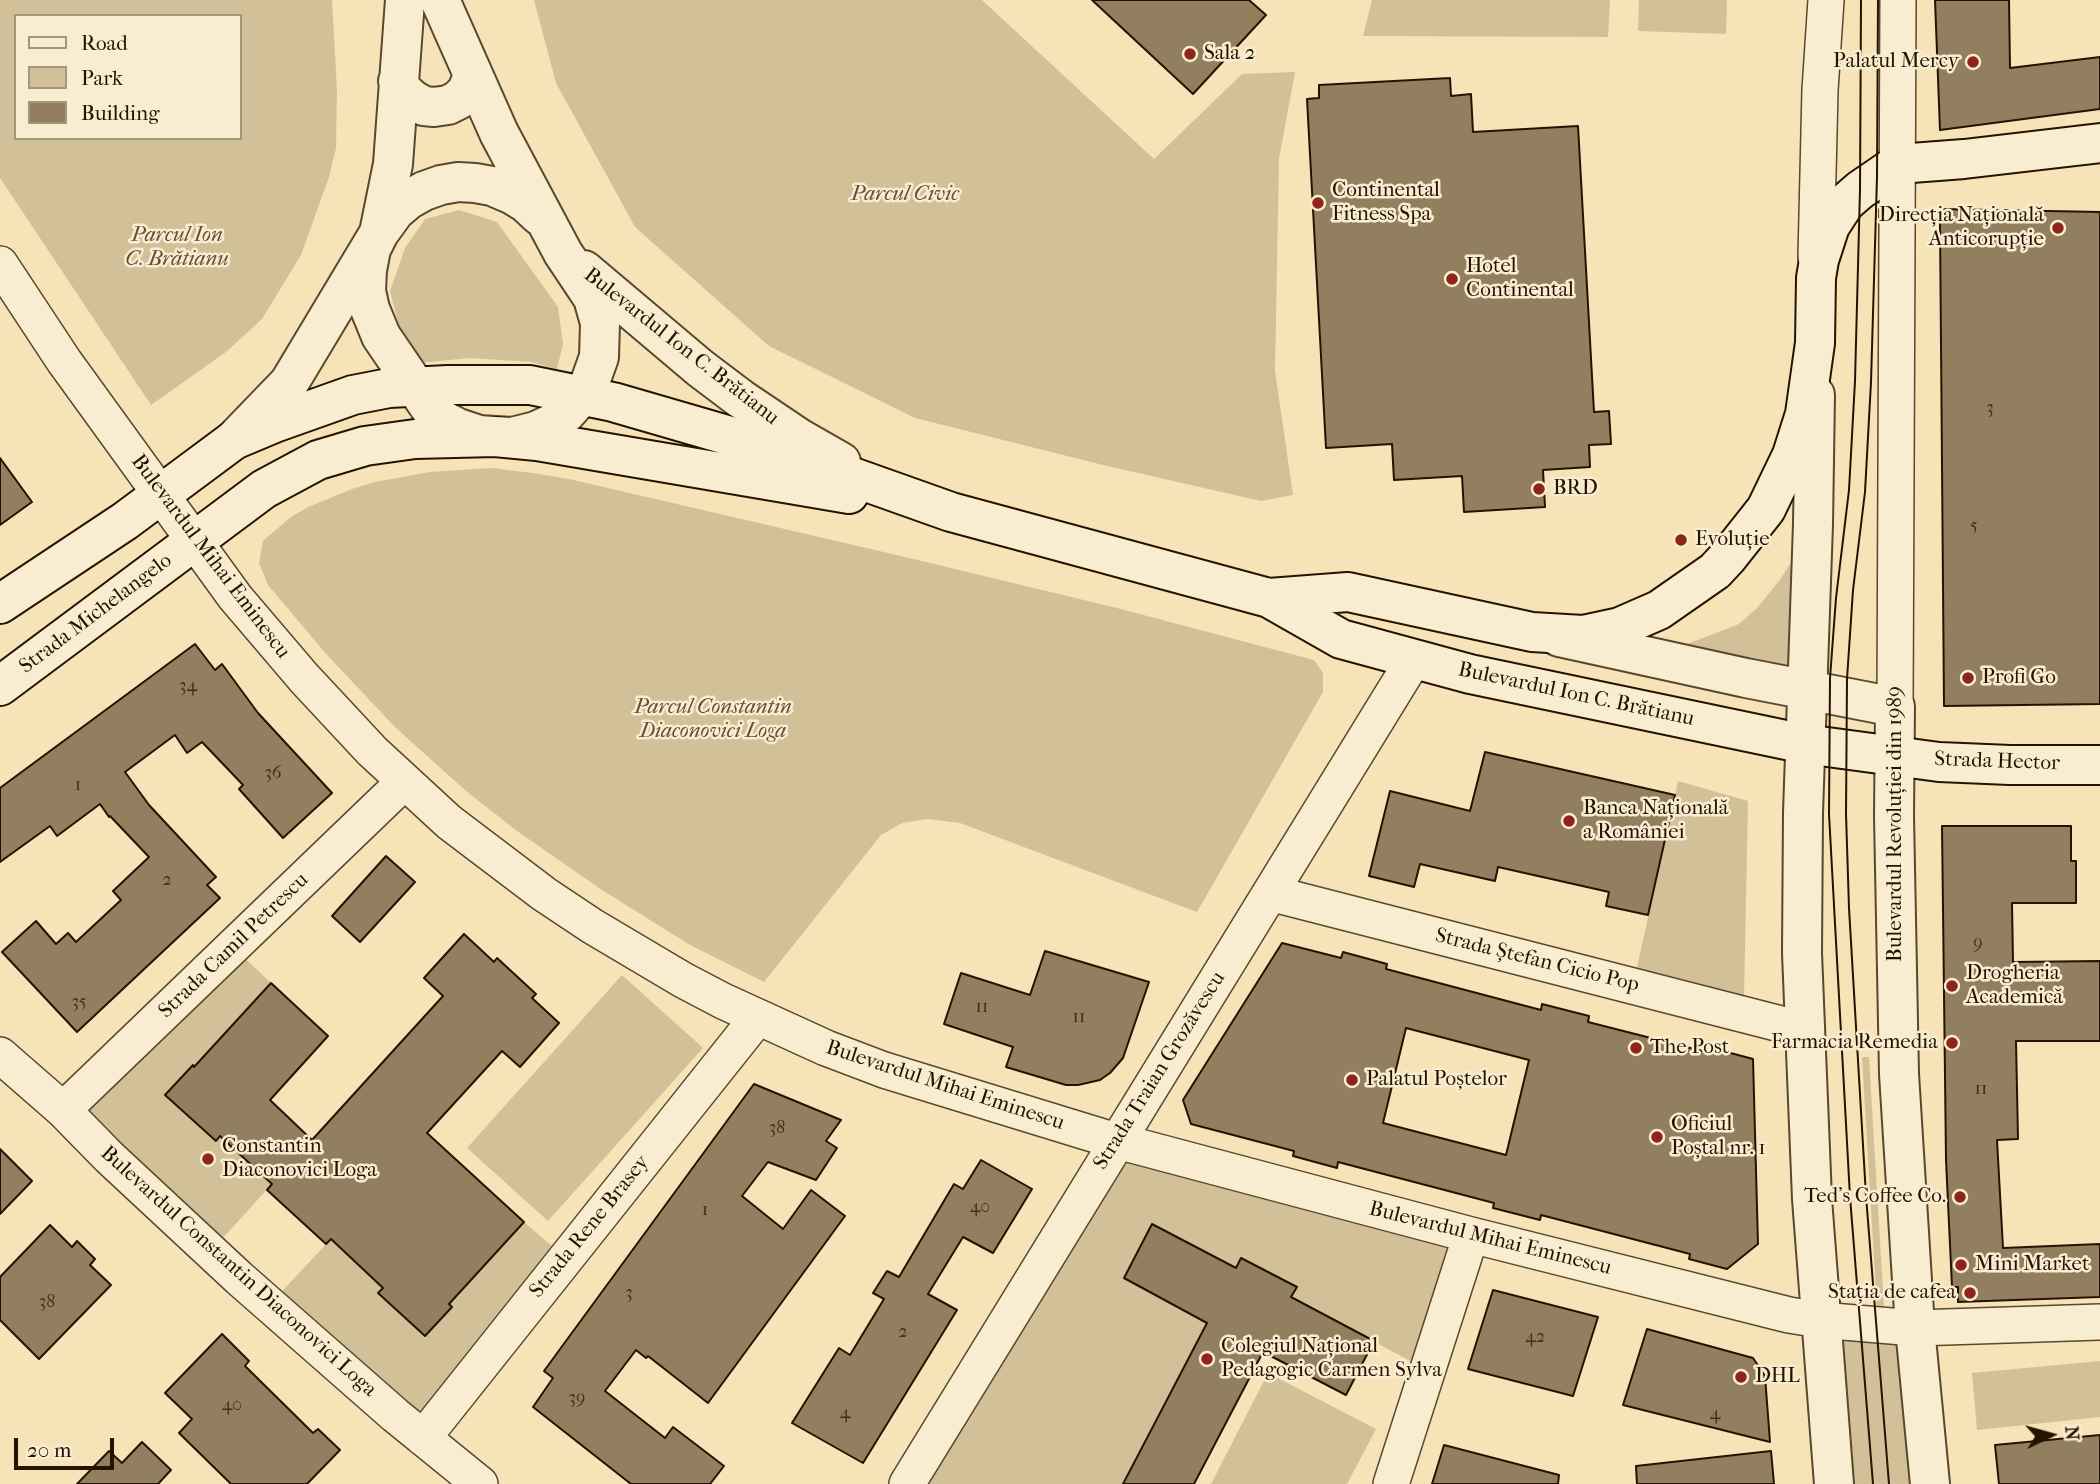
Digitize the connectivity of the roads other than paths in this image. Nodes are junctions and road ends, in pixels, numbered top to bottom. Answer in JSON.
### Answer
{"nodes":[{"id":1,"x":405,"y":0,"type":"edge"},
{"id":2,"x":440,"y":0,"type":"edge"},
{"id":3,"x":1826,"y":0,"type":"edge"},
{"id":4,"x":1898,"y":0,"type":"edge"},
{"id":5,"x":472,"y":75,"type":"junction"},
{"id":6,"x":398,"y":81,"type":"junction"},
{"id":7,"x":2100,"y":143,"type":"edge"},
{"id":8,"x":1898,"y":164,"type":"junction"},
{"id":9,"x":379,"y":233,"type":"junction"},
{"id":10,"x":563,"y":253,"type":"junction"},
{"id":11,"x":0,"y":264,"type":"edge"},
{"id":12,"x":1816,"y":278,"type":"junction"},
{"id":13,"x":1815,"y":343,"type":"junction"},
{"id":14,"x":415,"y":386,"type":"junction"},
{"id":15,"x":583,"y":394,"type":"junction"},
{"id":16,"x":495,"y":437,"type":"junction"},
{"id":17,"x":234,"y":440,"type":"junction"},
{"id":18,"x":160,"y":495,"type":"junction"},
{"id":19,"x":951,"y":512,"type":"junction"},
{"id":20,"x":193,"y":540,"type":"junction"},
{"id":21,"x":1269,"y":598,"type":"junction"},
{"id":22,"x":0,"y":604,"type":"edge"},
{"id":23,"x":1544,"y":634,"type":"junction"},
{"id":24,"x":1414,"y":659,"type":"junction"},
{"id":25,"x":0,"y":686,"type":"edge"},
{"id":26,"x":1807,"y":691,"type":"junction"},
{"id":27,"x":1895,"y":707,"type":"junction"},
{"id":28,"x":1805,"y":744,"type":"junction"},
{"id":29,"x":1895,"y":756,"type":"junction"},
{"id":30,"x":2100,"y":765,"type":"edge"},
{"id":31,"x":404,"y":782,"type":"junction"},
{"id":32,"x":1270,"y":893,"type":"junction"},
{"id":33,"x":758,"y":1017,"type":"junction"},
{"id":34,"x":1804,"y":1030,"type":"junction"},
{"id":35,"x":0,"y":1055,"type":"edge"},
{"id":36,"x":63,"y":1110,"type":"junction"},
{"id":37,"x":1118,"y":1141,"type":"junction"},
{"id":38,"x":1471,"y":1234,"type":"junction"},
{"id":39,"x":1820,"y":1321,"type":"junction"},
{"id":40,"x":2100,"y":1322,"type":"edge"},
{"id":41,"x":1915,"y":1328,"type":"junction"},
{"id":42,"x":423,"y":1438,"type":"junction"},
{"id":43,"x":480,"y":1484,"type":"edge"},
{"id":44,"x":907,"y":1484,"type":"edge"},
{"id":45,"x":1391,"y":1484,"type":"edge"},
{"id":46,"x":1835,"y":1484,"type":"edge"},
{"id":47,"x":1930,"y":1484,"type":"edge"}],
"edges":[{"from":1,"to":6,"type":"street","name":"Bulevardul Ion C. Brătianu"},
{"from":2,"to":5,"type":"street","name":"Bulevardul Ion C. Brătianu"},
{"from":3,"to":12,"type":"street"},
{"from":4,"to":8,"type":"street","name":"Bulevardul Revoluției din 1989"},
{"from":5,"to":6,"type":"street"},
{"from":5,"to":10,"type":"street","name":"Bulevardul Ion C. Brătianu"},
{"from":6,"to":9,"type":"street","name":"Bulevardul Ion C. Brătianu"},
{"from":7,"to":8,"type":"street"},
{"from":8,"to":12,"type":"street"},
{"from":8,"to":27,"type":"street","name":"Bulevardul Revoluției din 1989"},
{"from":9,"to":10,"type":"street"},
{"from":9,"to":14,"type":"street","name":"Bulevardul Ion C. Brătianu"},
{"from":9,"to":17,"type":"street","name":"Bulevardul Ion C. Brătianu"},
{"from":10,"to":15,"type":"street","name":"Bulevardul Ion C. Brătianu"},
{"from":10,"to":19,"type":"street","name":"Bulevardul Ion C. Brătianu"},
{"from":11,"to":18,"type":"street","name":"Bulevardul Mihai Eminescu"},
{"from":12,"to":13,"type":"street"},
{"from":13,"to":23,"type":"street","name":"Bulevardul Ion C. Brătianu"},
{"from":13,"to":26,"type":"street"},
{"from":14,"to":15,"type":"street","name":"Bulevardul Ion C. Brătianu"},
{"from":14,"to":16,"type":"street","name":"Bulevardul Ion C. Brătianu"},
{"from":14,"to":17,"type":"street","name":"Bulevardul Ion C. Brătianu"},
{"from":15,"to":16,"type":"street","name":"Bulevardul Ion C. Brătianu"},
{"from":15,"to":19,"type":"street","name":"Bulevardul Ion C. Brătianu"},
{"from":16,"to":19,"type":"street","name":"Bulevardul Ion C. Brătianu"},
{"from":16,"to":20,"type":"street","name":"Bulevardul Ion C. Brătianu"},
{"from":17,"to":18,"type":"street","name":"Bulevardul Ion C. Brătianu"},
{"from":18,"to":20,"type":"street","name":"Bulevardul Mihai Eminescu"},
{"from":18,"to":22,"type":"street"},
{"from":19,"to":21,"type":"street","name":"Bulevardul Ion C. Brătianu"},
{"from":20,"to":25,"type":"street","name":"Strada Michelangelo"},
{"from":20,"to":31,"type":"street","name":"Bulevardul Mihai Eminescu"},
{"from":21,"to":23,"type":"street","name":"Bulevardul Ion C. Brătianu"},
{"from":21,"to":24,"type":"street","name":"Bulevardul Ion C. Brătianu"},
{"from":23,"to":26,"type":"street","name":"Bulevardul Ion C. Brătianu"},
{"from":24,"to":28,"type":"street","name":"Bulevardul Ion C. Brătianu"},
{"from":24,"to":32,"type":"street","name":"Strada Traian Grozăvescu"},
{"from":26,"to":27,"type":"street","name":"Bulevardul Ion C. Brătianu"},
{"from":26,"to":28,"type":"street"},
{"from":27,"to":29,"type":"street","name":"Bulevardul Revoluției din 1989"},
{"from":28,"to":29,"type":"street","name":"Bulevardul Ion C. Brătianu"},
{"from":28,"to":34,"type":"street"},
{"from":29,"to":30,"type":"street","name":"Strada Hector"},
{"from":29,"to":41,"type":"street","name":"Bulevardul Revoluției din 1989"},
{"from":31,"to":33,"type":"street","name":"Bulevardul Mihai Eminescu"},
{"from":31,"to":36,"type":"street","name":"Strada Camil Petrescu"},
{"from":32,"to":34,"type":"street","name":"Strada Ștefan Cicio Pop"},
{"from":32,"to":37,"type":"street","name":"Strada Traian Grozăvescu"},
{"from":33,"to":37,"type":"street","name":"Bulevardul Mihai Eminescu"},
{"from":33,"to":42,"type":"street","name":"Strada Rene Brasey"},
{"from":34,"to":39,"type":"street"},
{"from":35,"to":36,"type":"street","name":"Bulevardul Constantin Diaconovici Loga"},
{"from":36,"to":42,"type":"street","name":"Bulevardul Constantin Diaconovici Loga"},
{"from":37,"to":38,"type":"street","name":"Bulevardul Mihai Eminescu"},
{"from":37,"to":44,"type":"street","name":"Strada Traian Grozăvescu"},
{"from":38,"to":39,"type":"street","name":"Bulevardul Mihai Eminescu"},
{"from":38,"to":45,"type":"street"},
{"from":39,"to":41,"type":"street","name":"Bulevardul Mihai Eminescu"},
{"from":39,"to":46,"type":"street"},
{"from":40,"to":41,"type":"street","name":"Bulevardul Mihai Eminescu"},
{"from":41,"to":47,"type":"street","name":"Bulevardul Revoluției din 1989"},
{"from":42,"to":43,"type":"street","name":"Bulevardul Constantin Diaconovici Loga"}]}
